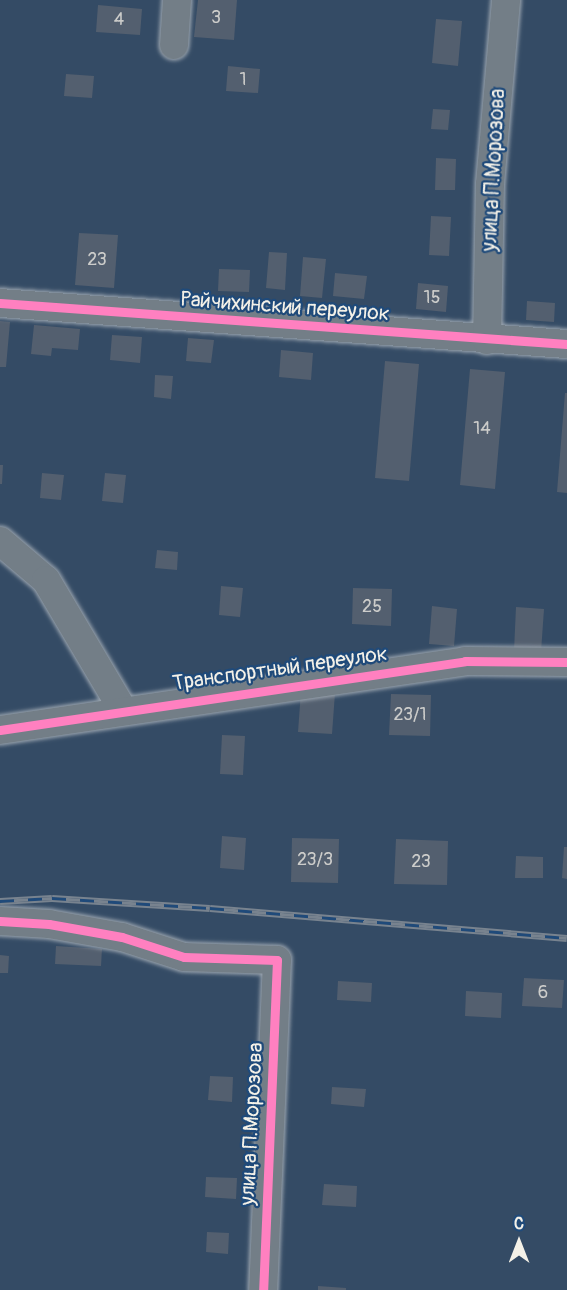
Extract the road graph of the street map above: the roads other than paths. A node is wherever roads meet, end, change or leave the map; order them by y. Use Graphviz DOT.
graph roads {
  1 [pos="177,0"];
  2 [pos="506,0"];
  3 [pos="174,45"];
  4 [pos="0,303"];
  5 [pos="487,340"];
  6 [pos="567,344"];
  7 [pos="0,541"];
  8 [pos="567,662"];
  9 [pos="123,710"];
  10 [pos="0,730"];
  11 [pos="0,921"];
  12 [pos="263,1290"];
  1 -- 3 [label="street"];
  2 -- 5 [label="street, улица П.Морозова"];
  4 -- 5 [label="street, Райчихинский переулок"];
  5 -- 6 [label="street, Райчихинский переулок"];
  7 -- 9 [label="street"];
  8 -- 9 [label="street, Транспортный переулок"];
  9 -- 10 [label="street, Транспортный переулок"];
  11 -- 12 [label="street, улица П.Морозова"];
}
